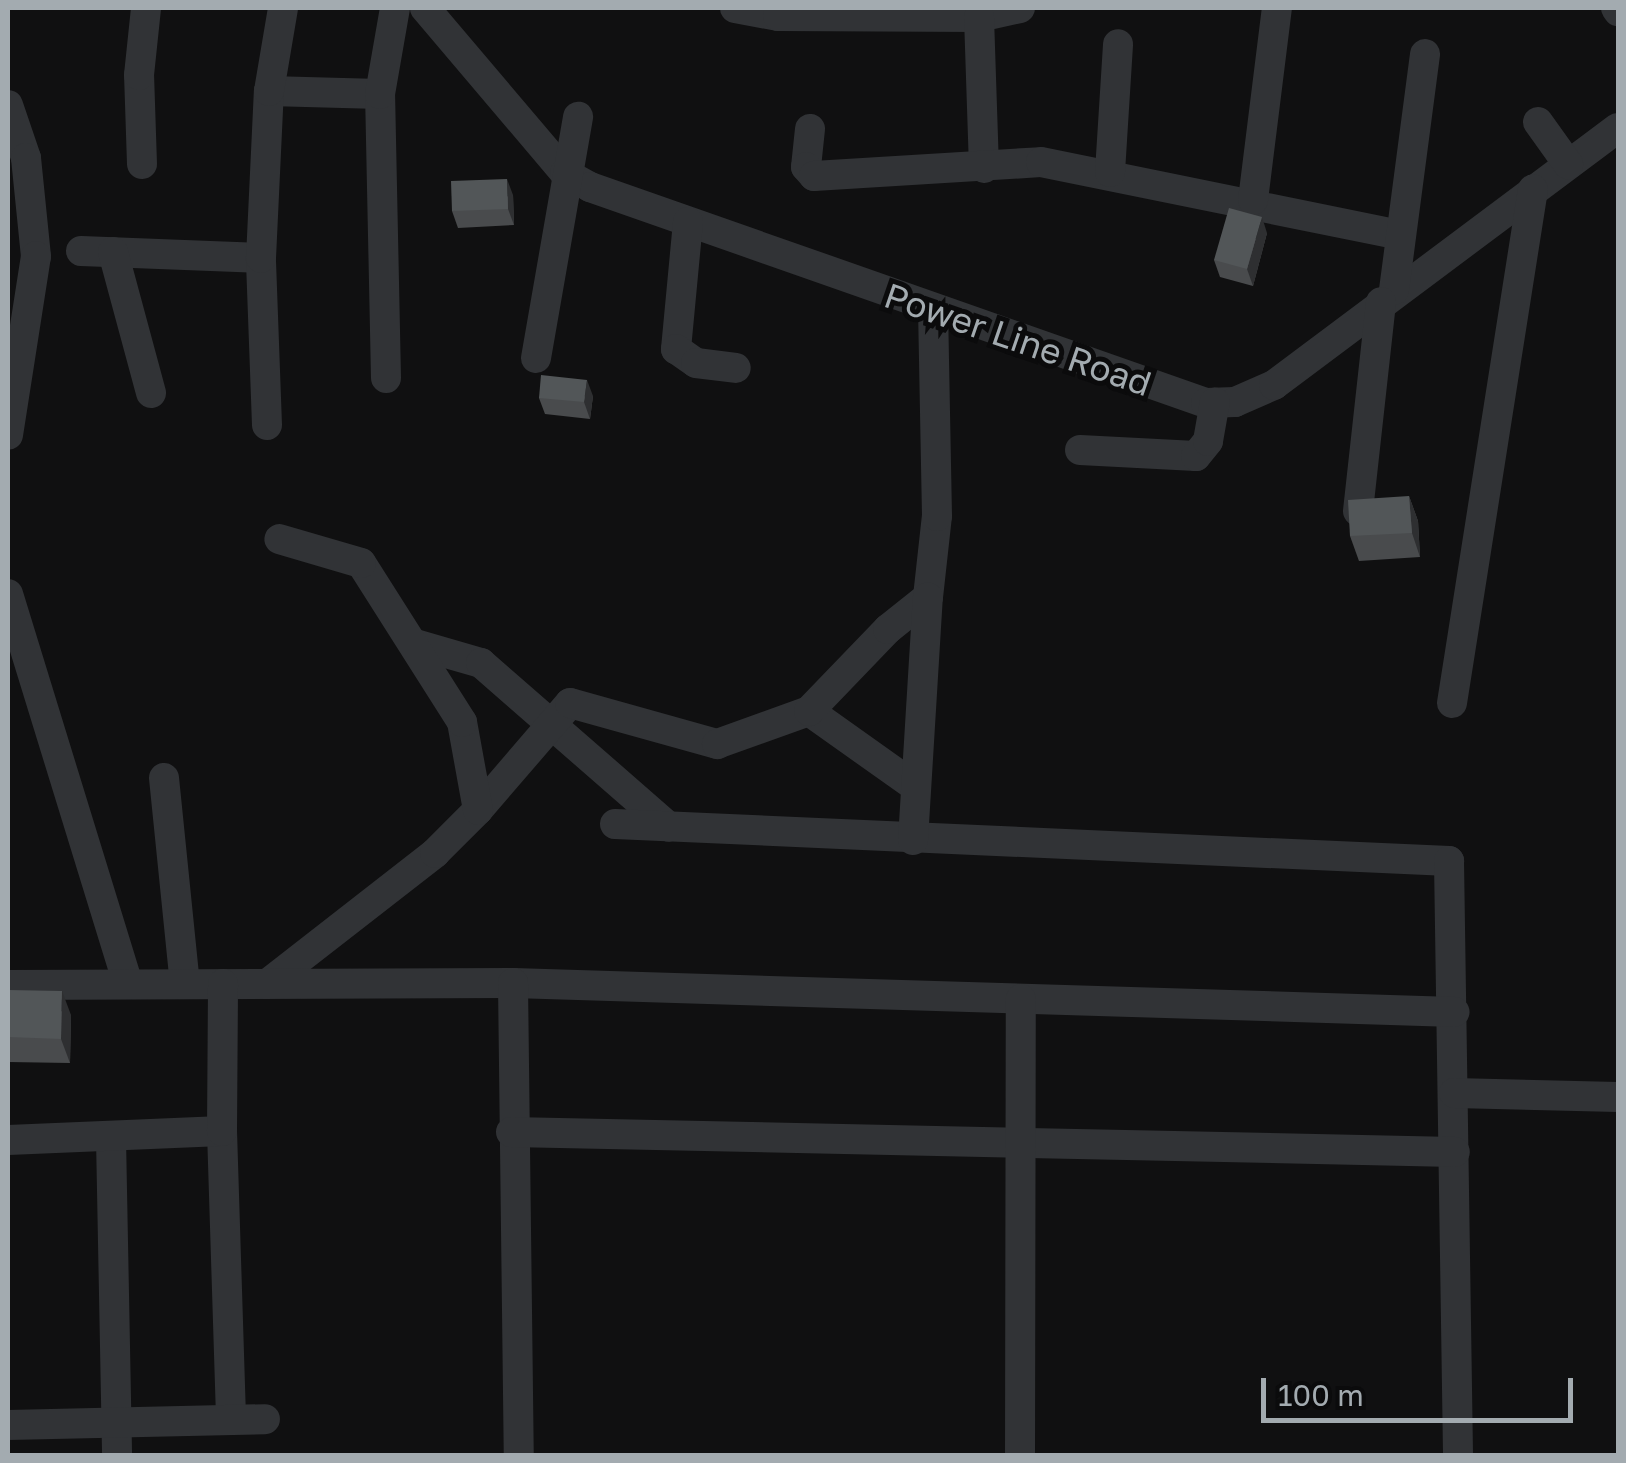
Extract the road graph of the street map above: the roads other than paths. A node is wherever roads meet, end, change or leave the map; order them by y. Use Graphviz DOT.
graph roads {
  1 [pos="146,8"];
  2 [pos="283,8"];
  3 [pos="395,8"];
  4 [pos="424,8"];
  5 [pos="734,8"];
  6 [pos="1020,8"];
  7 [pos="1277,8"];
  8 [pos="980,16"];
  9 [pos="1118,44"];
  10 [pos="1425,54"];
  11 [pos="269,91"];
  12 [pos="380,94"];
  13 [pos="8,105"];
  14 [pos="578,117"];
  15 [pos="1538,122"];
  16 [pos="810,128"];
  17 [pos="1618,128"];
  18 [pos="142,164"];
  19 [pos="1568,164"];
  20 [pos="984,168"];
  21 [pos="1110,172"];
  22 [pos="565,173"];
  23 [pos="1533,190"];
  24 [pos="1253,200"];
  25 [pos="688,222"];
  26 [pos="1401,236"];
  27 [pos="81,251"];
  28 [pos="113,252"];
  29 [pos="261,258"];
  30 [pos="1387,296"];
  31 [pos="933,310"];
  32 [pos="536,358"];
  33 [pos="736,368"];
  34 [pos="386,378"];
  35 [pos="151,393"];
  36 [pos="1215,403"];
  37 [pos="267,425"];
  38 [pos="8,435"];
  39 [pos="1080,450"];
  40 [pos="1358,511"];
  41 [pos="280,539"];
  42 [pos="8,594"];
  43 [pos="928,597"];
  44 [pos="415,644"];
  45 [pos="1452,703"];
  46 [pos="808,712"];
  47 [pos="552,722"];
  48 [pos="164,778"];
  49 [pos="916,787"];
  50 [pos="478,810"];
  51 [pos="615,824"];
  52 [pos="669,827"];
  53 [pos="913,840"];
  54 [pos="513,983"];
  55 [pos="128,984"];
  56 [pos="185,984"];
  57 [pos="224,984"];
  58 [pos="267,984"];
  59 [pos="8,985"];
  60 [pos="1021,999"];
  61 [pos="1455,1012"];
  62 [pos="1454,1093"];
  63 [pos="1618,1097"];
  64 [pos="222,1131"];
  65 [pos="511,1132"];
  66 [pos="111,1138"];
  67 [pos="8,1140"];
  68 [pos="1021,1142"];
  69 [pos="1455,1152"];
  70 [pos="232,1419"];
  71 [pos="264,1419"];
  72 [pos="8,1425"];
  73 [pos="117,1425"];
  74 [pos="118,1456"];
  75 [pos="520,1456"];
  76 [pos="1020,1456"];
  77 [pos="1458,1456"];
  1 -- 18 [label="street"];
  2 -- 11 [label="street"];
  3 -- 12 [label="street"];
  4 -- 22 [label="street, Power Line Road"];
  5 -- 8 [label="street"];
  6 -- 8 [label="street"];
  7 -- 24 [label="street"];
  8 -- 20 [label="street"];
  9 -- 21 [label="street"];
  10 -- 26 [label="street"];
  11 -- 12 [label="street"];
  11 -- 29 [label="street"];
  12 -- 34 [label="street"];
  13 -- 38 [label="street"];
  14 -- 22 [label="street"];
  15 -- 19 [label="street"];
  16 -- 20 [label="street"];
  17 -- 19 [label="street"];
  19 -- 23 [label="street"];
  20 -- 21 [label="street"];
  21 -- 24 [label="street"];
  22 -- 25 [label="street, Power Line Road"];
  22 -- 32 [label="street"];
  23 -- 30 [label="street"];
  23 -- 45 [label="street"];
  24 -- 26 [label="street"];
  25 -- 31 [label="street, Power Line Road"];
  25 -- 33 [label="street"];
  26 -- 30 [label="street"];
  27 -- 28 [label="street"];
  28 -- 29 [label="street"];
  28 -- 35 [label="street"];
  29 -- 37 [label="street"];
  30 -- 36 [label="street"];
  30 -- 40 [label="street"];
  31 -- 36 [label="street, Power Line Road"];
  31 -- 43 [label="street"];
  36 -- 39 [label="street"];
  41 -- 44 [label="street"];
  42 -- 55 [label="street"];
  43 -- 46 [label="street"];
  43 -- 49 [label="street"];
  44 -- 47 [label="street"];
  44 -- 50 [label="street"];
  46 -- 47 [label="street"];
  46 -- 49 [label="street"];
  47 -- 50 [label="street"];
  47 -- 52 [label="street"];
  48 -- 56 [label="street"];
  49 -- 53 [label="street"];
  50 -- 58 [label="street"];
  51 -- 52 [label="street"];
  52 -- 53 [label="street"];
  53 -- 61 [label="street"];
  54 -- 58 [label="street"];
  54 -- 60 [label="street"];
  54 -- 65 [label="street"];
  55 -- 56 [label="street"];
  55 -- 59 [label="street"];
  56 -- 57 [label="street"];
  57 -- 58 [label="street"];
  57 -- 64 [label="street"];
  60 -- 61 [label="street"];
  60 -- 68 [label="street"];
  61 -- 62 [label="street"];
  62 -- 63 [label="street"];
  62 -- 69 [label="street"];
  64 -- 66 [label="street"];
  64 -- 70 [label="street"];
  65 -- 68 [label="street"];
  65 -- 75 [label="street"];
  66 -- 67 [label="street"];
  66 -- 73 [label="street"];
  68 -- 69 [label="street"];
  68 -- 76 [label="street"];
  69 -- 77 [label="street"];
  70 -- 71 [label="street"];
  70 -- 73 [label="street"];
  72 -- 73 [label="street"];
  73 -- 74 [label="street"];
}
